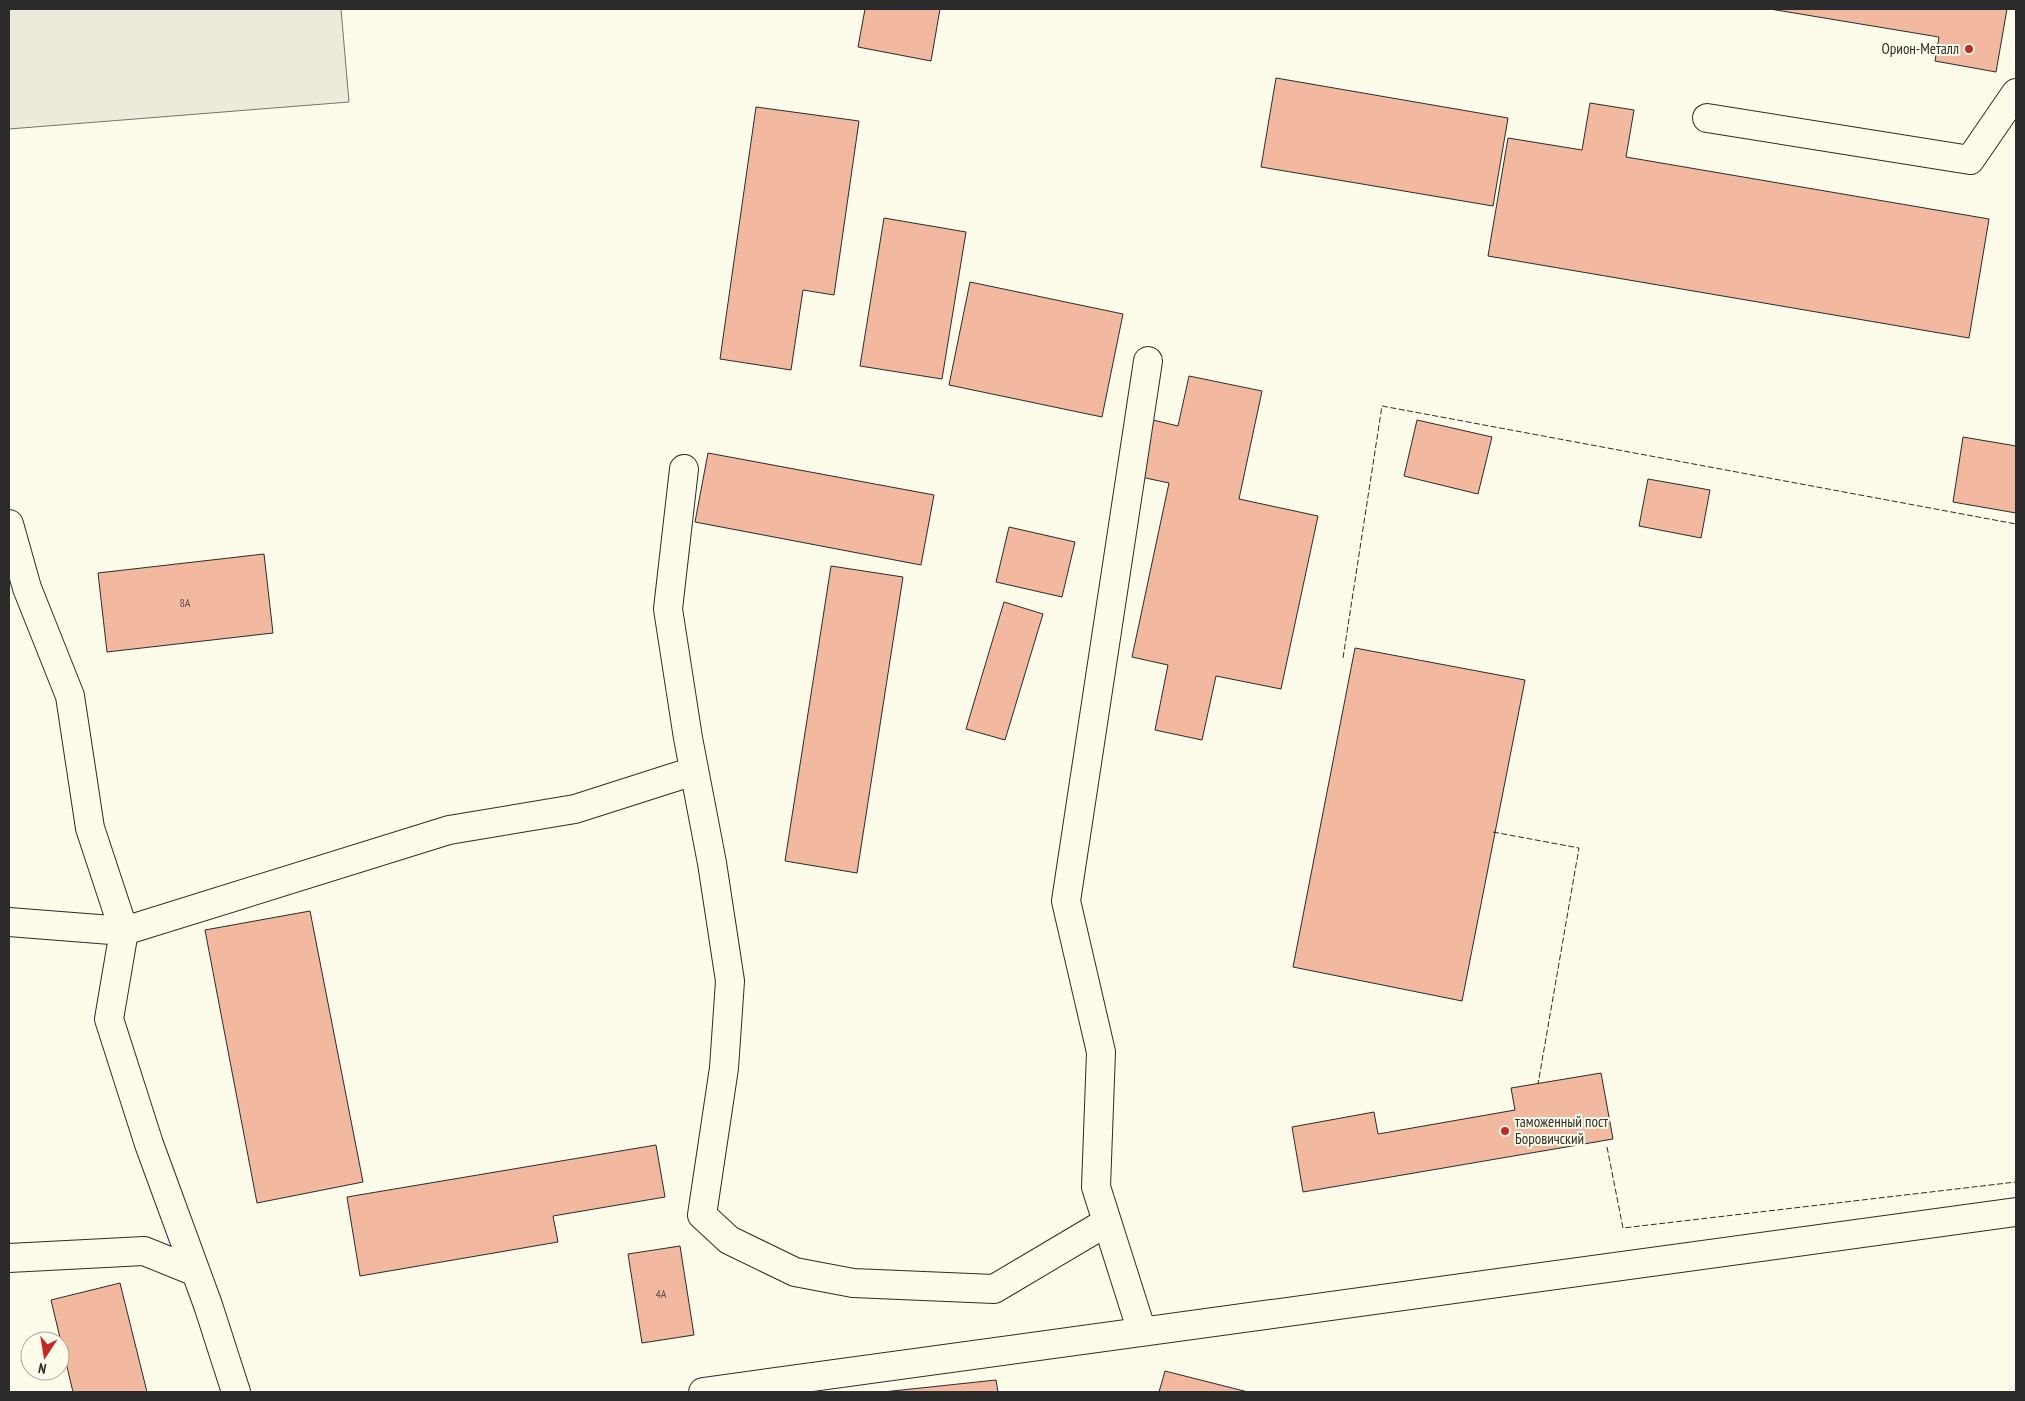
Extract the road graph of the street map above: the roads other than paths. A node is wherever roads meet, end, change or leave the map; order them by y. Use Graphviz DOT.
graph roads {
  1 [pos="2016,93"];
  2 [pos="1707,118"];
  3 [pos="1148,361"];
  4 [pos="684,469"];
  5 [pos="9,524"];
  6 [pos="694,772"];
  7 [pos="9,922"];
  8 [pos="124,930"];
  9 [pos="2016,1212"];
  10 [pos="1107,1222"];
  11 [pos="9,1258"];
  12 [pos="196,1272"];
  13 [pos="1142,1332"];
  14 [pos="236,1392"];
  15 [pos="703,1392"];
  1 -- 2 [label="street"];
  3 -- 10 [label="street"];
  4 -- 6 [label="street"];
  5 -- 8 [label="street"];
  6 -- 8 [label="street"];
  6 -- 10 [label="street"];
  7 -- 8 [label="street"];
  8 -- 12 [label="street"];
  9 -- 13 [label="street"];
  10 -- 13 [label="street"];
  11 -- 12 [label="street"];
  12 -- 14 [label="street"];
  13 -- 15 [label="street"];
}
